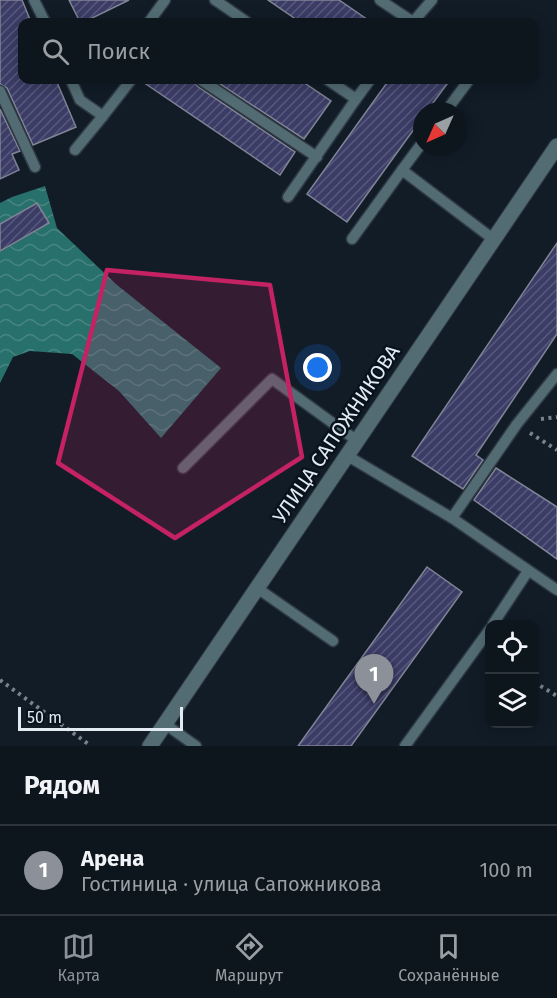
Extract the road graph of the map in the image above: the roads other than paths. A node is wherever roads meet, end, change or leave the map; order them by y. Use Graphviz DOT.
graph roads {
  1 [pos="34,0"];
  2 [pos="165,0"];
  3 [pos="215,0"];
  4 [pos="380,0"];
  5 [pos="432,0"];
  6 [pos="43,18"];
  7 [pos="152,18"];
  8 [pos="241,18"];
  9 [pos="406,18"];
  10 [pos="416,18"];
  11 [pos="73,84"];
  12 [pos="128,84"];
  13 [pos="207,84"];
  14 [pos="334,84"];
  15 [pos="367,84"];
  16 [pos="466,84"];
  17 [pos="0,91"];
  18 [pos="356,99"];
  19 [pos="453,102"];
  20 [pos="103,116"];
  21 [pos="557,146"];
  22 [pos="75,150"];
  23 [pos="413,155"];
  24 [pos="316,157"];
  25 [pos="35,167"];
  26 [pos="402,170"];
  27 [pos="288,197"];
  28 [pos="352,239"];
  29 [pos="493,239"];
  30 [pos="557,374"];
  31 [pos="356,440"];
  32 [pos="346,455"];
  33 [pos="183,468"];
  34 [pos="452,518"];
  35 [pos="528,572"];
  36 [pos="256,588"];
  37 [pos="557,590"];
  38 [pos="496,620"];
  39 [pos="485,635"];
  40 [pos="333,641"];
  41 [pos="165,724"];
  42 [pos="150,746"];
  43 [pos="196,746"];
  44 [pos="405,746"];
  1 -- 6 [label="lane"];
  2 -- 7 [label="lane"];
  3 -- 8 [label="lane"];
  4 -- 9 [label="lane"];
  5 -- 10 [label="lane"];
  11 -- 20 [label="lane"];
  12 -- 20 [label="lane"];
  13 -- 24 [label="lane"];
  14 -- 18 [label="lane"];
  15 -- 18 [label="lane"];
  16 -- 19 [label="lane"];
  17 -- 25 [label="lane"];
  18 -- 24 [label="lane"];
  20 -- 22 [label="lane"];
  21 -- 29 [label="street, УЛИЦА САПОЖНИКОВА"];
  23 -- 26 [label="lane"];
  24 -- 27 [label="lane"];
  26 -- 28 [label="lane"];
  26 -- 29 [label="lane"];
  29 -- 31 [label="street, УЛИЦА САПОЖНИКОВА"];
  30 -- 34 [label="lane"];
  31 -- 32 [label="street, УЛИЦА САПОЖНИКОВА"];
  31 -- 33 [label="lane"];
  32 -- 34 [label="lane"];
  32 -- 36 [label="street, УЛИЦА САПОЖНИКОВА"];
  34 -- 35 [label="lane"];
  35 -- 37 [label="lane"];
  35 -- 38 [label="lane"];
  36 -- 40 [label="lane"];
  36 -- 41 [label="street, УЛИЦА САПОЖНИКОВА"];
  39 -- 44 [label="lane"];
  41 -- 42 [label="street, УЛИЦА САПОЖНИКОВА"];
  41 -- 43 [label="lane"];
}
